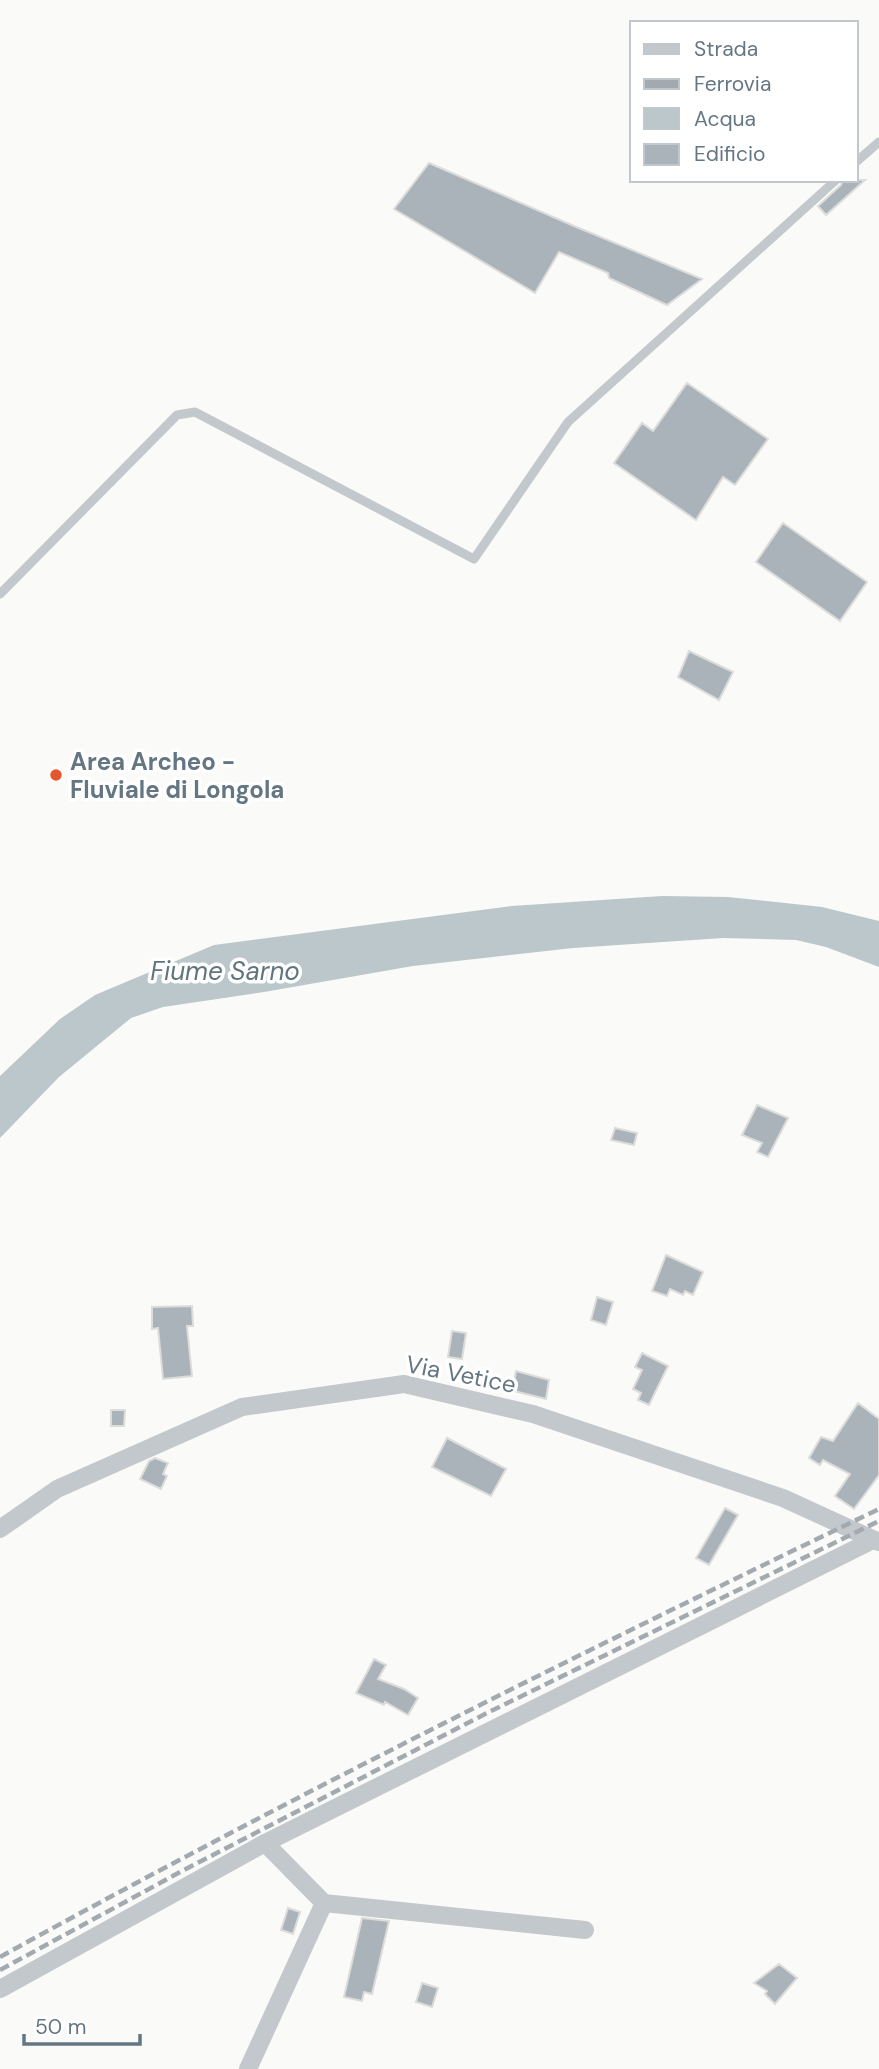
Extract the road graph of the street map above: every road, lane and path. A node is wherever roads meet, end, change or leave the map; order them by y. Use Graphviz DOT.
graph roads {
  1 [pos="879,142"];
  2 [pos="858,160"];
  3 [pos="834,182"];
  4 [pos="0,594"];
  5 [pos="0,1529"];
  6 [pos="876,1541"];
  7 [pos="265,1843"];
  8 [pos="324,1903"];
  9 [pos="585,1930"];
  10 [pos="0,1989"];
  11 [pos="248,2069"];
  1 -- 2 [label="lane"];
  3 -- 4 [label="lane"];
  5 -- 6 [label="street, Via Vetice"];
  6 -- 7 [label="street"];
  7 -- 8 [label="street"];
  7 -- 10 [label="street"];
  8 -- 9 [label="street"];
  8 -- 11 [label="street"];
}
